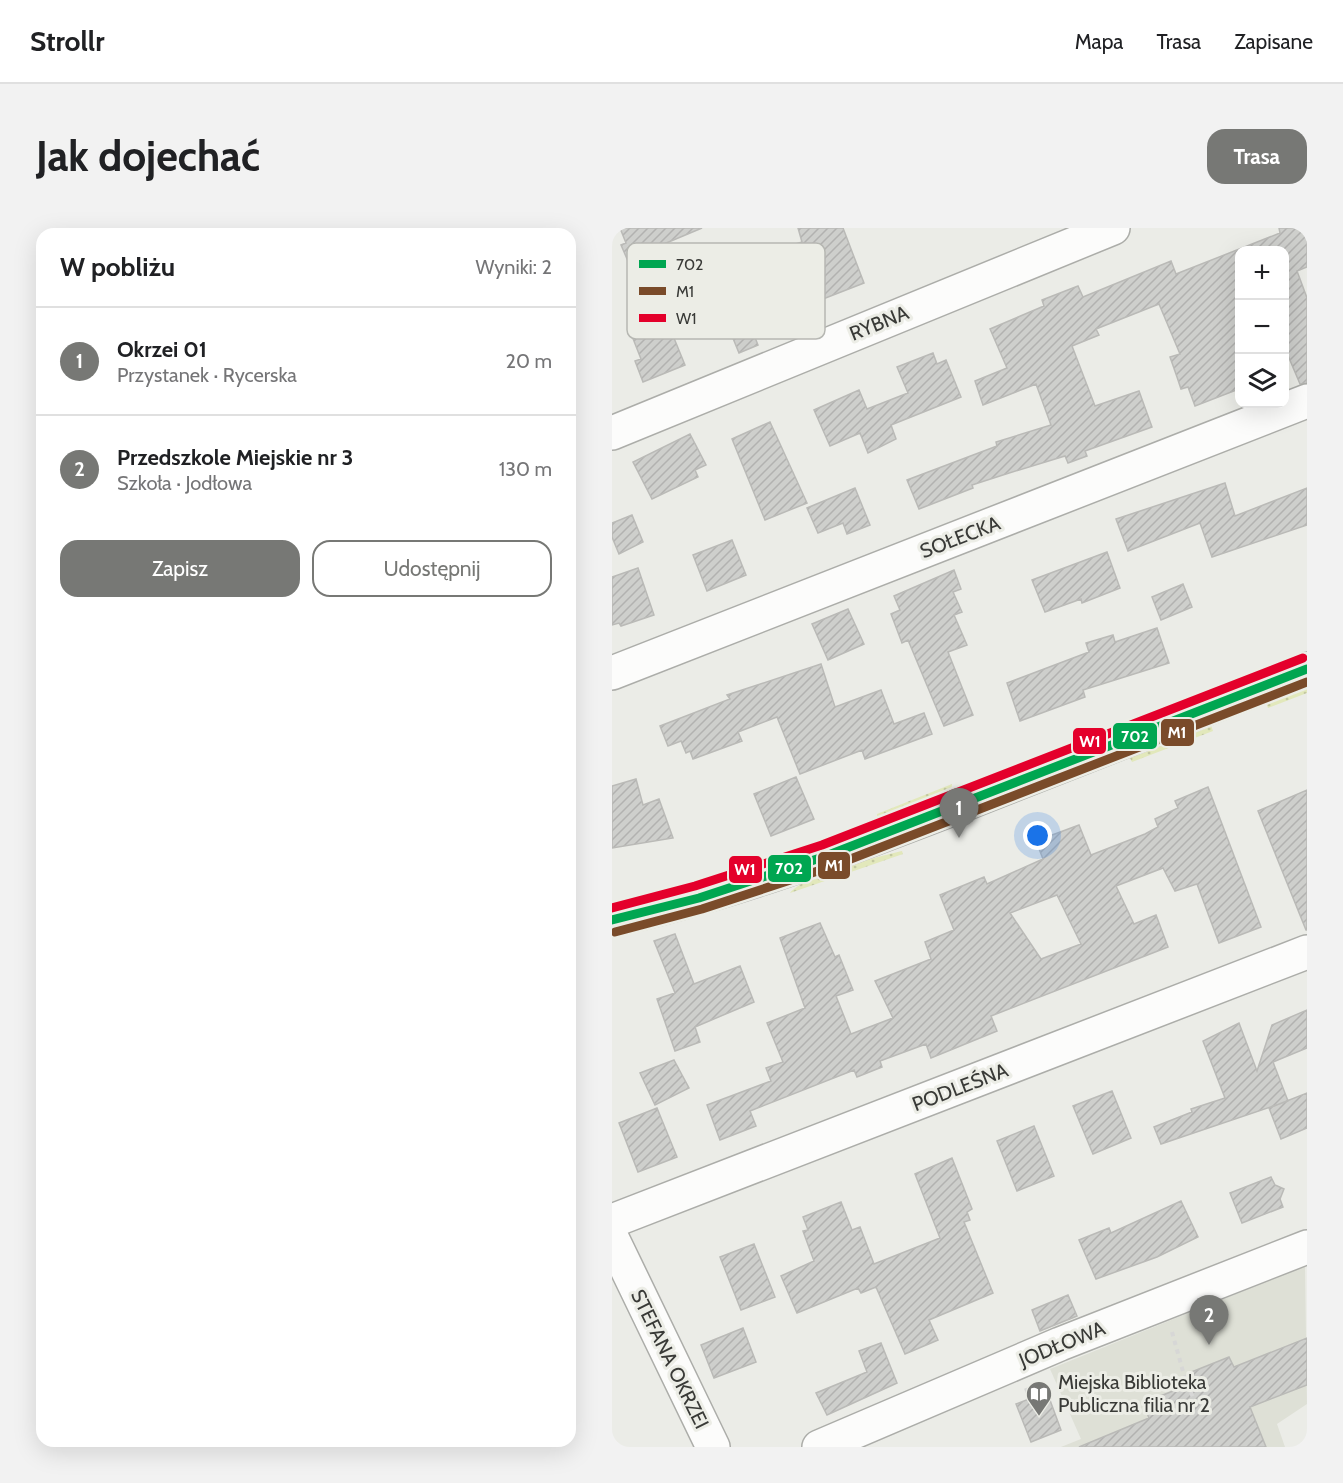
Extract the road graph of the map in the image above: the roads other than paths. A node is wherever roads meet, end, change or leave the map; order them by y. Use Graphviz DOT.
graph roads {
  1 [pos="1113,228"];
  2 [pos="1307,401"];
  3 [pos="612,433"];
  4 [pos="1307,669"];
  5 [pos="612,673"];
  6 [pos="612,920"];
  7 [pos="1307,952"];
  8 [pos="612,1221"];
  9 [pos="612,1238"];
  10 [pos="1307,1247"];
  11 [pos="713,1447"];
  12 [pos="819,1447"];
  1 -- 3 [label="street, RYBNA"];
  2 -- 5 [label="street, SOŁECKA"];
  4 -- 6 [label="street"];
  7 -- 8 [label="street, PODLEŚNA"];
  9 -- 11 [label="street, STEFANA OKRZEI"];
  10 -- 12 [label="street, JODŁOWA"];
}
